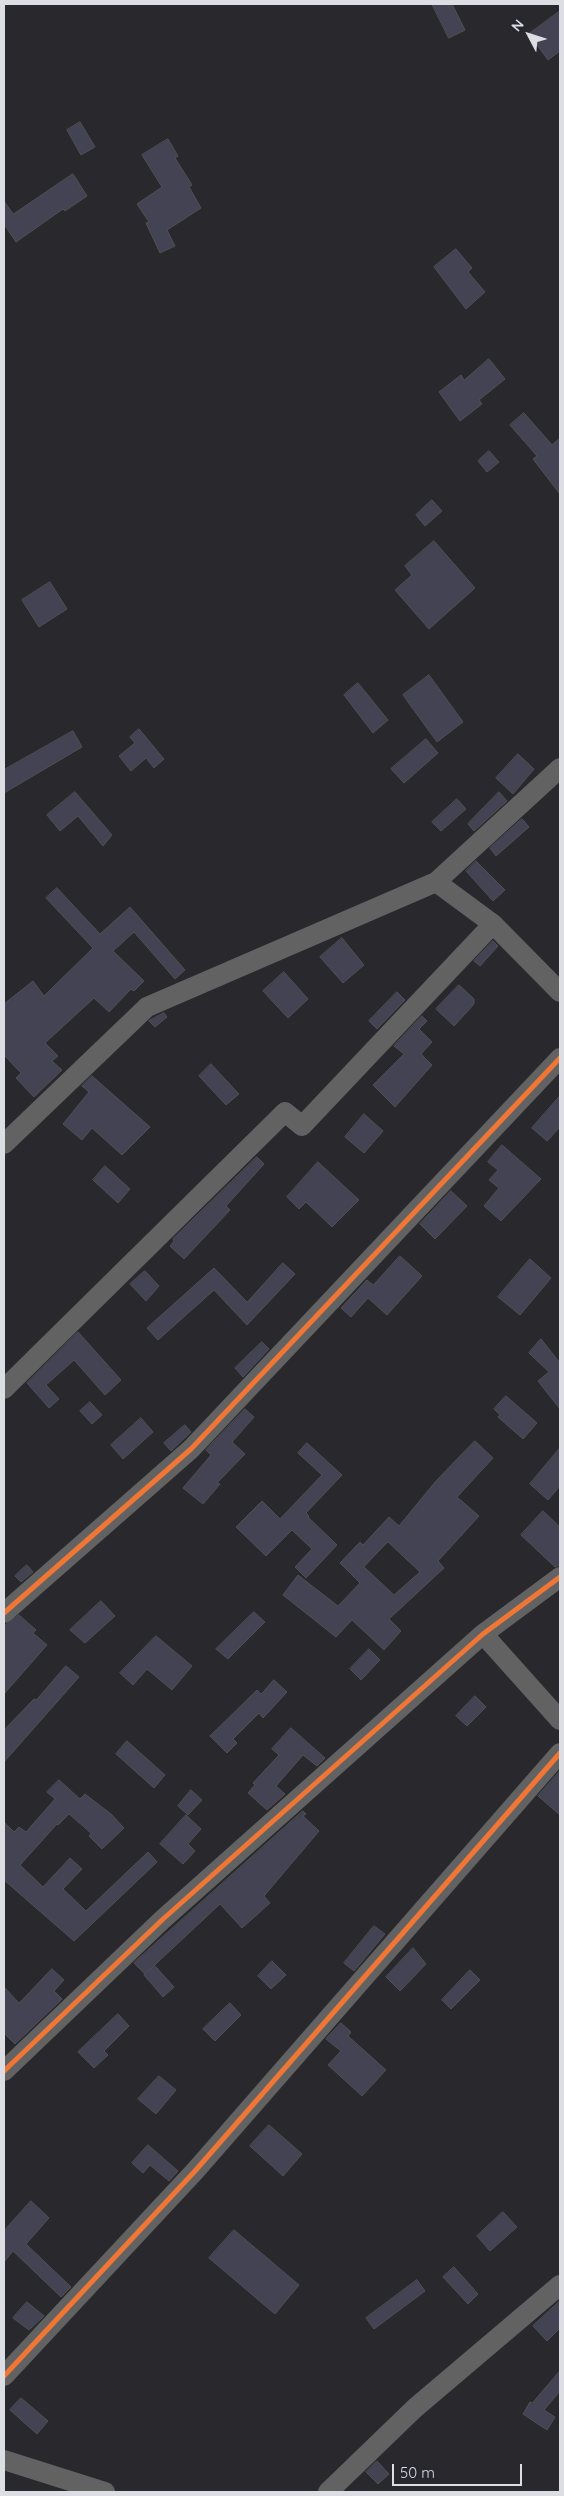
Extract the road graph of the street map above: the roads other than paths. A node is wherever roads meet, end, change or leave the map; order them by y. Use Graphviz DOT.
graph roads {
  1 [pos="560,768"];
  2 [pos="436,882"];
  3 [pos="493,924"];
  4 [pos="560,992"];
  5 [pos="560,1058"];
  6 [pos="4,1144"];
  7 [pos="4,1389"];
  8 [pos="560,1577"];
  9 [pos="4,1612"];
  10 [pos="483,1634"];
  11 [pos="560,1720"];
  12 [pos="560,1753"];
  13 [pos="4,2071"];
  14 [pos="560,2285"];
  15 [pos="4,2376"];
  16 [pos="4,2460"];
  17 [pos="105,2492"];
  18 [pos="328,2492"];
  1 -- 2 [label="street"];
  2 -- 3 [label="street"];
  2 -- 6 [label="street"];
  3 -- 4 [label="street"];
  3 -- 7 [label="street"];
  5 -- 9 [label="street"];
  8 -- 10 [label="street"];
  10 -- 11 [label="street"];
  10 -- 13 [label="street"];
  12 -- 15 [label="street"];
  14 -- 18 [label="street"];
  16 -- 17 [label="street"];
}
